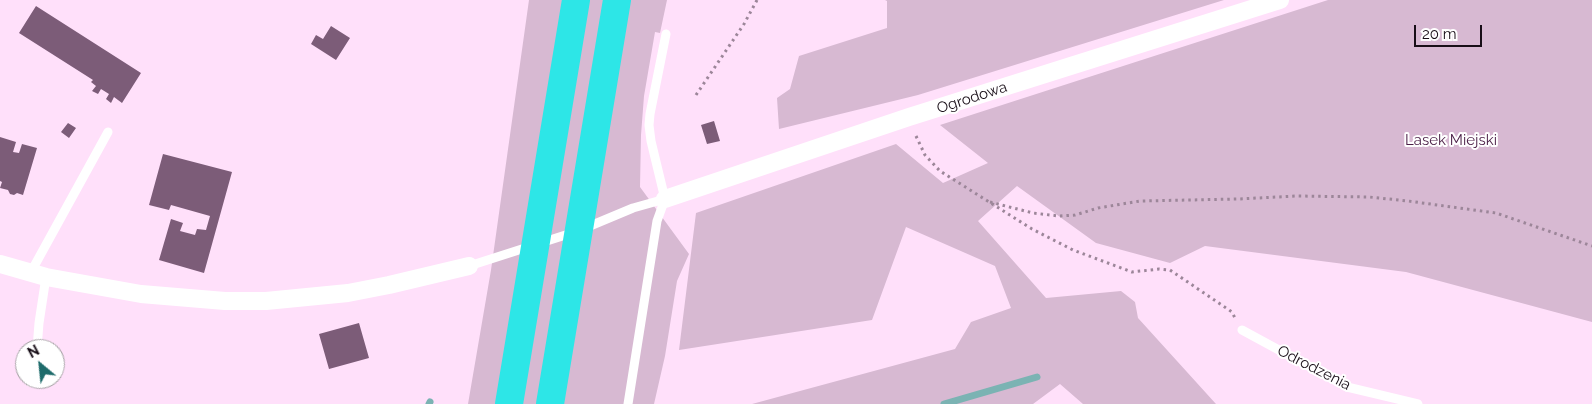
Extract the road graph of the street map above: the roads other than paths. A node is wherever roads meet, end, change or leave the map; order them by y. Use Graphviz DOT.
graph roads {
  1 [pos="576,0"];
  2 [pos="617,0"];
  3 [pos="1280,0"];
  4 [pos="666,34"];
  5 [pos="108,132"];
  6 [pos="664,198"];
  7 [pos="578,231"];
  8 [pos="535,245"];
  9 [pos="0,264"];
  10 [pos="469,266"];
  11 [pos="39,274"];
  12 [pos="1242,330"];
  13 [pos="38,339"];
  14 [pos="508,404"];
  15 [pos="550,404"];
  16 [pos="628,404"];
  17 [pos="1418,404"];
  1 -- 8 [label="highway"];
  2 -- 7 [label="highway"];
  3 -- 6 [label="street, Ogrodowa"];
  4 -- 6 [label="lane"];
  5 -- 11 [label="lane"];
  6 -- 7 [label="lane"];
  6 -- 16 [label="lane"];
  7 -- 8 [label="lane"];
  7 -- 15 [label="highway"];
  8 -- 10 [label="lane"];
  8 -- 14 [label="highway"];
  9 -- 11 [label="street"];
  10 -- 11 [label="street"];
  11 -- 13 [label="lane"];
  12 -- 17 [label="lane, Odrodzenia"];
}
